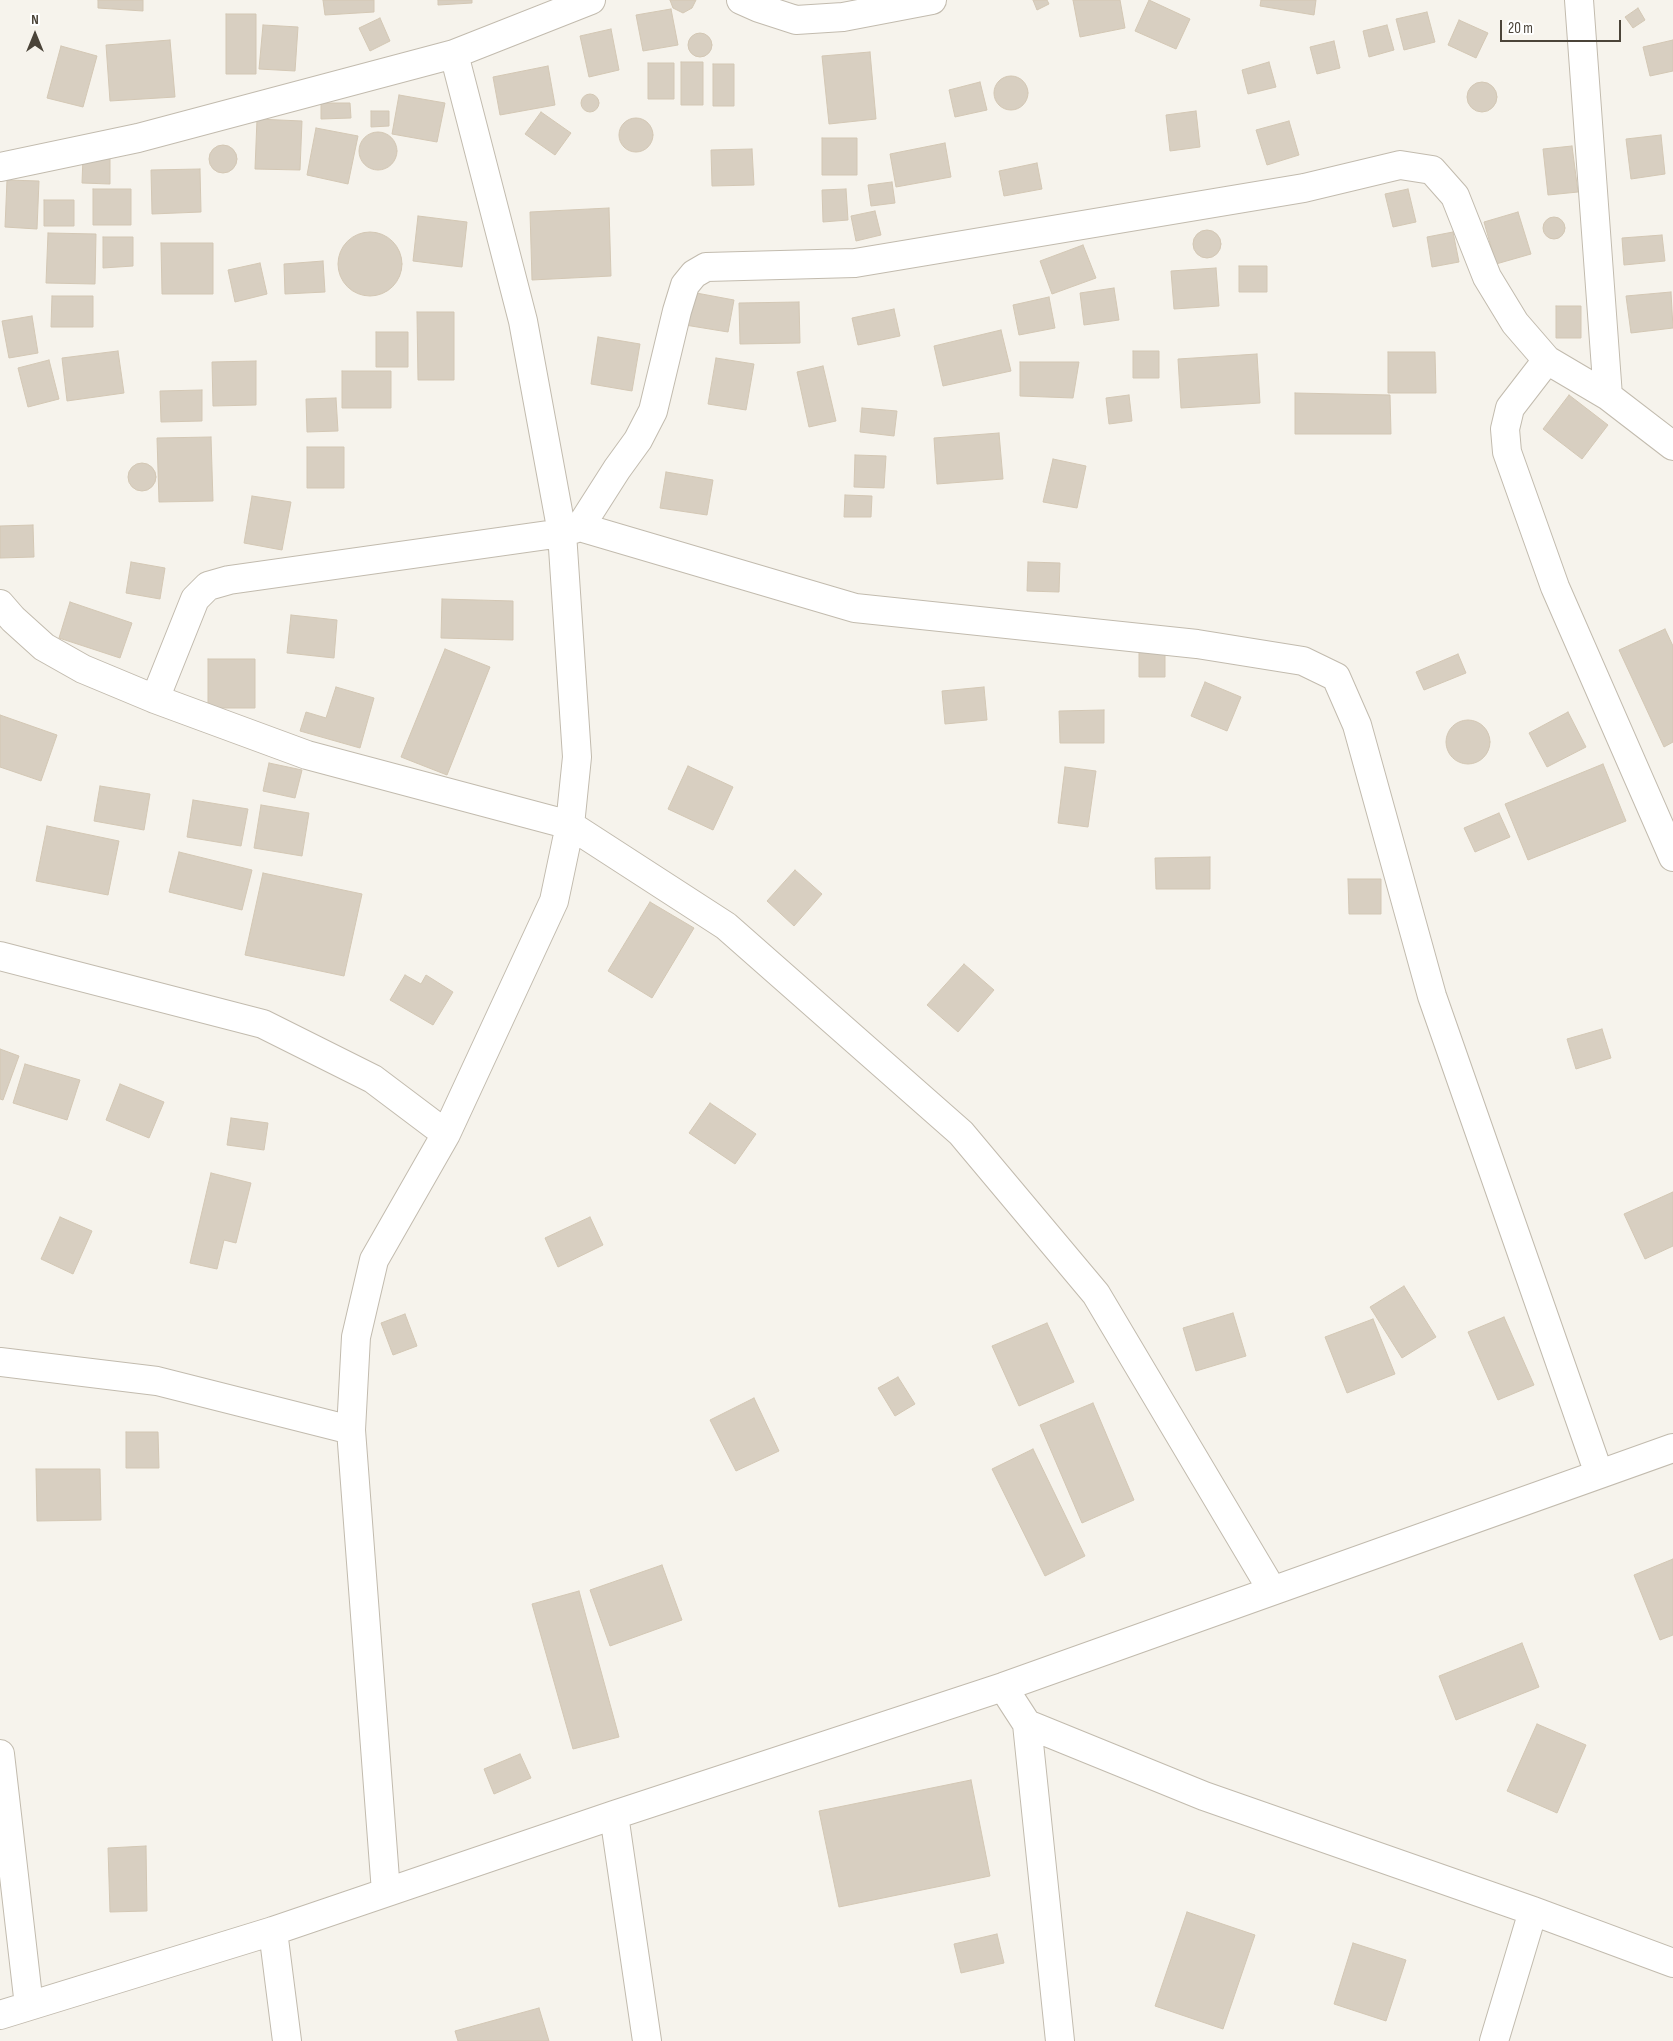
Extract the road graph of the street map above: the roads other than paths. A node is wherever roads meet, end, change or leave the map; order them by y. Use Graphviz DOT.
graph roads {
  1 [pos="591,0"];
  2 [pos="741,0"];
  3 [pos="932,0"];
  4 [pos="1579,0"];
  5 [pos="454,54"];
  6 [pos="0,166"];
  7 [pos="1548,360"];
  8 [pos="1608,396"];
  9 [pos="1673,446"];
  10 [pos="571,530"];
  11 [pos="0,604"];
  12 [pos="155,699"];
  13 [pos="570,825"];
  14 [pos="1673,858"];
  15 [pos="0,956"];
  16 [pos="446,1134"];
  17 [pos="0,1362"];
  18 [pos="352,1430"];
  19 [pos="1673,1448"];
  20 [pos="1599,1474"];
  21 [pos="1272,1590"];
  22 [pos="1002,1687"];
  23 [pos="1028,1724"];
  24 [pos="0,1754"];
  25 [pos="614,1815"];
  26 [pos="386,1892"];
  27 [pos="1533,1912"];
  28 [pos="273,1931"];
  29 [pos="1673,1963"];
  30 [pos="29,2006"];
  31 [pos="0,2015"];
  32 [pos="287,2041"];
  33 [pos="647,2041"];
  34 [pos="1060,2041"];
  35 [pos="1494,2041"];
  1 -- 5 [label="street"];
  2 -- 3 [label="street"];
  4 -- 8 [label="street"];
  5 -- 6 [label="street"];
  5 -- 10 [label="street"];
  7 -- 8 [label="street"];
  7 -- 10 [label="street"];
  7 -- 14 [label="street"];
  8 -- 9 [label="street"];
  10 -- 12 [label="street"];
  10 -- 13 [label="street"];
  10 -- 20 [label="street"];
  11 -- 12 [label="street"];
  12 -- 13 [label="street"];
  13 -- 16 [label="street"];
  13 -- 21 [label="street"];
  15 -- 16 [label="street"];
  16 -- 18 [label="street"];
  17 -- 18 [label="street"];
  18 -- 26 [label="street"];
  19 -- 20 [label="street"];
  20 -- 21 [label="street"];
  21 -- 22 [label="street"];
  22 -- 23 [label="street"];
  22 -- 25 [label="street"];
  23 -- 27 [label="street"];
  23 -- 34 [label="street"];
  24 -- 30 [label="street"];
  25 -- 26 [label="street"];
  25 -- 33 [label="street"];
  26 -- 28 [label="street"];
  27 -- 29 [label="street"];
  27 -- 35 [label="street"];
  28 -- 30 [label="street"];
  28 -- 32 [label="street"];
  30 -- 31 [label="street"];
}
